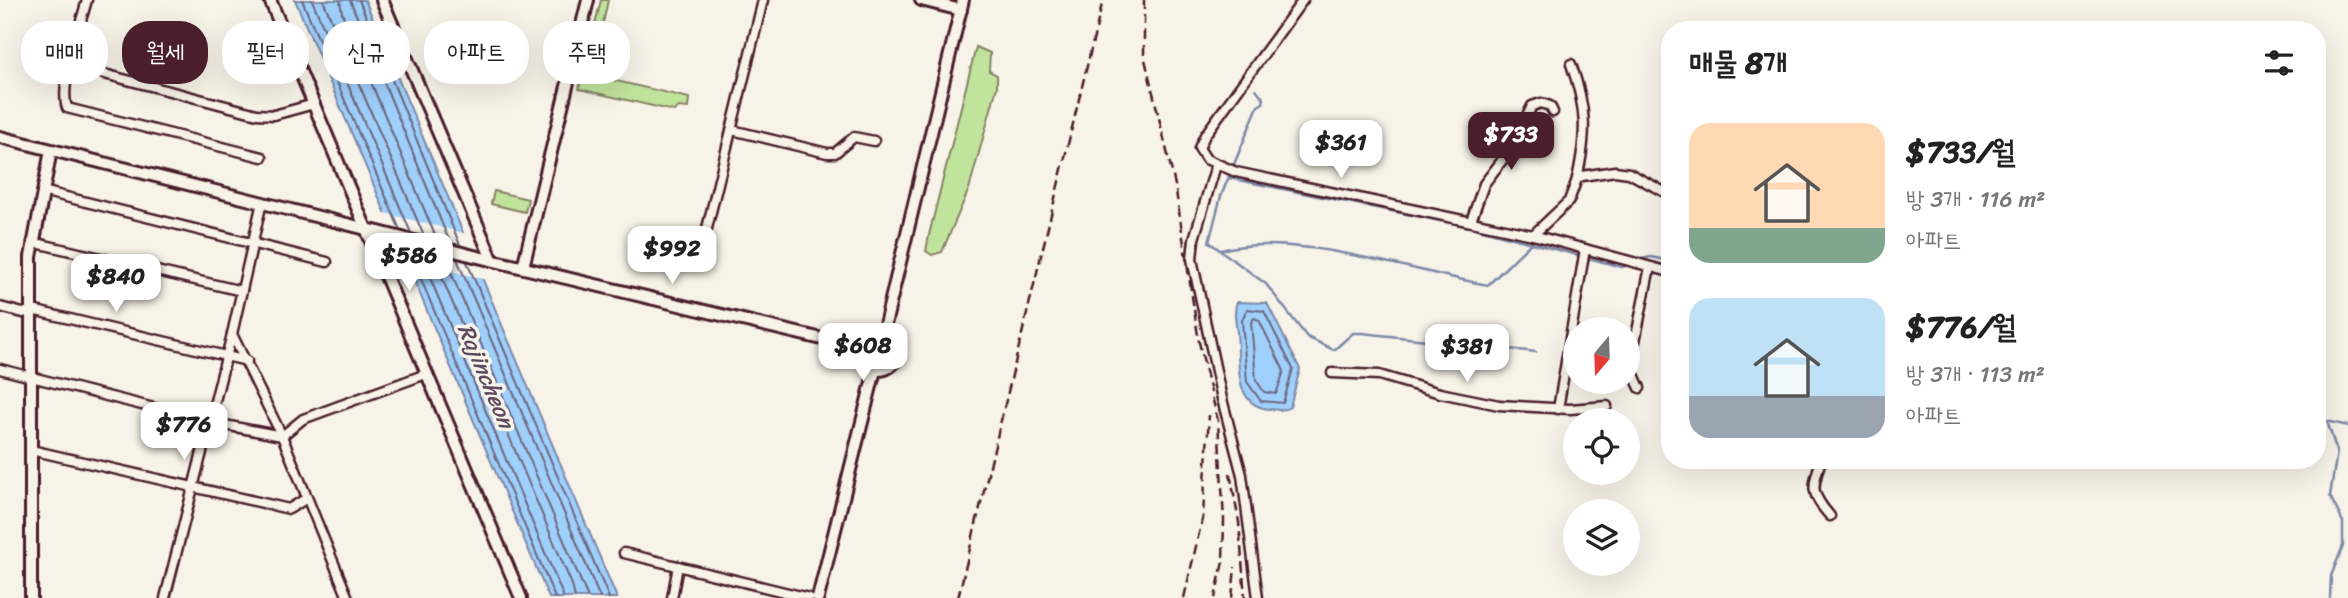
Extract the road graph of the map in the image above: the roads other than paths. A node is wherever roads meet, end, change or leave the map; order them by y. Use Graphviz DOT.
graph roads {
  1 [pos="87,0"];
  2 [pos="270,0"];
  3 [pos="382,0"];
  4 [pos="588,0"];
  5 [pos="764,0"];
  6 [pos="921,0"];
  7 [pos="1303,0"];
  8 [pos="962,5"];
  9 [pos="82,21"];
  10 [pos="1571,64"];
  11 [pos="108,75"];
  12 [pos="67,84"];
  13 [pos="314,104"];
  14 [pos="1553,112"];
  15 [pos="732,130"];
  16 [pos="0,136"];
  17 [pos="874,141"];
  18 [pos="51,149"];
  19 [pos="261,157"];
  20 [pos="1216,164"];
  21 [pos="1577,179"];
  22 [pos="1661,190"];
  23 [pos="42,191"];
  24 [pos="262,202"];
  25 [pos="1471,221"];
  26 [pos="365,229"];
  27 [pos="1533,235"];
  28 [pos="32,242"];
  29 [pos="253,243"];
  30 [pos="1586,249"];
  31 [pos="492,260"];
  32 [pos="699,261"];
  33 [pos="327,262"];
  34 [pos="523,267"];
  35 [pos="1650,267"];
  36 [pos="1661,270"];
  37 [pos="242,291"];
  38 [pos="0,307"];
  39 [pos="32,310"];
  40 [pos="1640,317"];
  41 [pos="883,333"];
  42 [pos="232,334"];
  43 [pos="860,348"];
  44 [pos="226,356"];
  45 [pos="247,362"];
  46 [pos="0,369"];
  47 [pos="875,370"];
  48 [pos="1332,373"];
  49 [pos="426,374"];
  50 [pos="31,377"];
  51 [pos="1607,406"];
  52 [pos="1558,409"];
  53 [pos="209,422"];
  54 [pos="282,436"];
  55 [pos="31,450"];
  56 [pos="1818,469"];
  57 [pos="192,486"];
  58 [pos="307,498"];
  59 [pos="1830,516"];
  60 [pos="624,553"];
  61 [pos="678,566"];
  62 [pos="32,598"];
  63 [pos="165,598"];
  64 [pos="348,598"];
  65 [pos="521,598"];
  66 [pos="672,598"];
  67 [pos="809,598"];
  68 [pos="818,598"];
  69 [pos="1258,598"];
  1 -- 9 [label="street"];
  2 -- 13 [label="street"];
  3 -- 31 [label="street"];
  4 -- 34 [label="street"];
  5 -- 15 [label="street"];
  6 -- 8 [label="street"];
  7 -- 20 [label="street"];
  8 -- 41 [label="street"];
  10 -- 21 [label="street"];
  11 -- 13 [label="street"];
  12 -- 19 [label="street"];
  13 -- 26 [label="street"];
  14 -- 25 [label="street"];
  15 -- 17 [label="street"];
  15 -- 32 [label="street"];
  16 -- 18 [label="street"];
  18 -- 23 [label="street"];
  18 -- 24 [label="street"];
  20 -- 25 [label="street"];
  20 -- 69 [label="street"];
  21 -- 22 [label="street"];
  21 -- 27 [label="street"];
  23 -- 28 [label="street"];
  23 -- 29 [label="street"];
  24 -- 26 [label="street"];
  24 -- 29 [label="street"];
  25 -- 27 [label="street"];
  26 -- 31 [label="street"];
  26 -- 49 [label="street"];
  27 -- 30 [label="street"];
  28 -- 37 [label="street"];
  28 -- 39 [label="street"];
  29 -- 33 [label="street"];
  29 -- 37 [label="street"];
  30 -- 35 [label="street"];
  30 -- 52 [label="street"];
  31 -- 34 [label="street"];
  34 -- 43 [label="street"];
  35 -- 36 [label="street"];
  35 -- 40 [label="street"];
  37 -- 42 [label="street"];
  38 -- 39 [label="street"];
  39 -- 44 [label="street"];
  39 -- 50 [label="street"];
  41 -- 43 [label="street"];
  41 -- 47 [label="street"];
  42 -- 44 [label="street"];
  42 -- 45 [label="street"];
  43 -- 47 [label="street"];
  44 -- 45 [label="street"];
  44 -- 53 [label="street"];
  45 -- 54 [label="street"];
  46 -- 50 [label="street"];
  47 -- 68 [label="street"];
  48 -- 52 [label="street"];
  49 -- 54 [label="street"];
  49 -- 65 [label="street"];
  50 -- 53 [label="street"];
  50 -- 55 [label="street"];
  51 -- 52 [label="street"];
  53 -- 54 [label="street"];
  53 -- 57 [label="street"];
  54 -- 58 [label="street"];
  55 -- 57 [label="street"];
  55 -- 62 [label="street"];
  56 -- 59 [label="street"];
  57 -- 58 [label="street"];
  57 -- 63 [label="street"];
  58 -- 64 [label="street"];
  60 -- 61 [label="street"];
  61 -- 66 [label="street"];
  61 -- 67 [label="street"];
}
